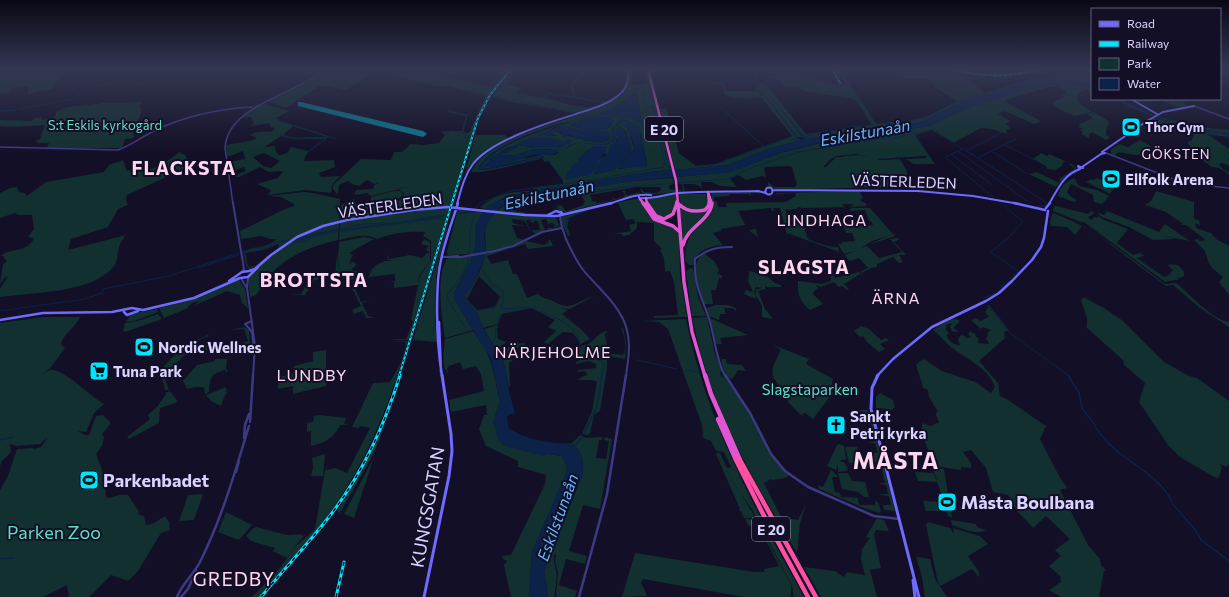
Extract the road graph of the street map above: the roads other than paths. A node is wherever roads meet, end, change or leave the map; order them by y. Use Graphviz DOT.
graph roads {
  1 [pos="273,97"];
  2 [pos="616,97"];
  3 [pos="654,97"];
  4 [pos="1132,100"];
  5 [pos="1194,106"];
  6 [pos="252,108"];
  7 [pos="233,109"];
  8 [pos="247,111"];
  9 [pos="1155,115"];
  10 [pos="1229,118"];
  11 [pos="236,122"];
  12 [pos="0,147"];
  13 [pos="1105,152"];
  14 [pos="1229,188"];
  15 [pos="765,191"];
  16 [pos="772,191"];
  17 [pos="708,192"];
  18 [pos="646,197"];
  19 [pos="640,198"];
  20 [pos="678,198"];
  21 [pos="1046,210"];
  22 [pos="560,214"];
  23 [pos="554,215"];
  24 [pos="560,222"];
  25 [pos="562,228"];
  26 [pos="680,232"];
  27 [pos="732,247"];
  28 [pos="681,249"];
  29 [pos="275,252"];
  30 [pos="442,257"];
  31 [pos="243,264"];
  32 [pos="249,271"];
  33 [pos="241,273"];
  34 [pos="249,276"];
  35 [pos="241,278"];
  36 [pos="247,288"];
  37 [pos="217,289"];
  38 [pos="127,309"];
  39 [pos="134,309"];
  40 [pos="143,310"];
  41 [pos="118,311"];
  42 [pos="124,312"];
  43 [pos="250,312"];
  44 [pos="132,313"];
  45 [pos="688,317"];
  46 [pos="0,320"];
  47 [pos="248,321"];
  48 [pos="252,323"];
  49 [pos="247,326"];
  50 [pos="255,356"];
  51 [pos="251,409"];
  52 [pos="250,422"];
  53 [pos="246,425"];
  54 [pos="250,426"];
  55 [pos="242,446"];
  56 [pos="738,460"];
  57 [pos="899,519"];
  58 [pos="196,569"];
  59 [pos="913,575"];
  60 [pos="185,584"];
  61 [pos="189,585"];
  62 [pos="180,590"];
  63 [pos="186,591"];
  64 [pos="177,597"];
  65 [pos="181,597"];
  66 [pos="424,597"];
  67 [pos="579,597"];
  68 [pos="808,597"];
  69 [pos="816,597"];
  70 [pos="915,597"];
  71 [pos="919,597"];
  1 -- 6 [label="street"];
  2 -- 30 [label="main road, KUNGSGATAN"];
  3 -- 20 [label="highway, E 20"];
  4 -- 9 [label="main road"];
  5 -- 9 [label="main road"];
  5 -- 10 [label="street"];
  6 -- 7 [label="street"];
  6 -- 8 [label="street"];
  6 -- 11 [label="street"];
  7 -- 8 [label="street"];
  7 -- 12 [label="street"];
  8 -- 11 [label="street"];
  9 -- 13 [label="main road"];
  11 -- 31 [label="street"];
  13 -- 14 [label="street"];
  13 -- 21 [label="main road"];
  15 -- 16 [label="main road"];
  15 -- 16 [label="main road"];
  15 -- 17 [label="main road"];
  16 -- 21 [label="main road, VÄSTERLEDEN"];
  17 -- 20 [label="main road"];
  17 -- 20 [label="highway"];
  17 -- 28 [label="highway"];
  18 -- 19 [label="main road"];
  18 -- 19 [label="main road"];
  18 -- 20 [label="main road"];
  18 -- 20 [label="highway"];
  19 -- 22 [label="main road"];
  19 -- 26 [label="highway"];
  20 -- 26 [label="highway, E 20"];
  20 -- 28 [label="highway, E 20"];
  21 -- 57 [label="main road"];
  22 -- 23 [label="main road"];
  22 -- 23 [label="main road"];
  22 -- 24 [label="street"];
  23 -- 24 [label="street"];
  23 -- 29 [label="main road, VÄSTERLEDEN"];
  24 -- 25 [label="street"];
  25 -- 30 [label="street"];
  25 -- 67 [label="street"];
  26 -- 45 [label="highway, E 20"];
  27 -- 57 [label="street"];
  28 -- 45 [label="highway, E 20"];
  29 -- 32 [label="main road, VÄSTERLEDEN"];
  29 -- 34 [label="main road, VÄSTERLEDEN"];
  30 -- 66 [label="main road, KUNGSGATAN"];
  31 -- 32 [label="street"];
  31 -- 33 [label="street"];
  32 -- 33 [label="main road, VÄSTERLEDEN"];
  32 -- 34 [label="main road"];
  33 -- 35 [label="main road"];
  33 -- 37 [label="main road"];
  34 -- 35 [label="main road"];
  34 -- 36 [label="street"];
  35 -- 36 [label="street"];
  35 -- 37 [label="main road"];
  36 -- 43 [label="street"];
  37 -- 40 [label="main road"];
  38 -- 39 [label="main road"];
  38 -- 41 [label="main road"];
  38 -- 42 [label="main road"];
  39 -- 40 [label="main road"];
  39 -- 44 [label="main road"];
  40 -- 44 [label="main road"];
  41 -- 42 [label="main road"];
  41 -- 46 [label="main road"];
  42 -- 44 [label="main road"];
  43 -- 47 [label="street"];
  43 -- 48 [label="street"];
  45 -- 56 [label="highway, E 20"];
  47 -- 48 [label="street"];
  47 -- 49 [label="street"];
  48 -- 49 [label="street"];
  48 -- 50 [label="street"];
  49 -- 50 [label="street"];
  50 -- 51 [label="street"];
  51 -- 52 [label="street"];
  51 -- 53 [label="street"];
  52 -- 53 [label="street"];
  52 -- 54 [label="street"];
  53 -- 54 [label="street"];
  53 -- 55 [label="street"];
  54 -- 55 [label="street"];
  55 -- 58 [label="street"];
  56 -- 68 [label="highway, E 20"];
  56 -- 69 [label="highway, E 20"];
  57 -- 59 [label="main road"];
  58 -- 60 [label="street"];
  58 -- 61 [label="street"];
  59 -- 70 [label="main road"];
  59 -- 71 [label="main road"];
  60 -- 61 [label="street"];
  60 -- 62 [label="street"];
  61 -- 63 [label="street"];
  62 -- 63 [label="street"];
  62 -- 64 [label="street"];
  63 -- 65 [label="street"];
}
